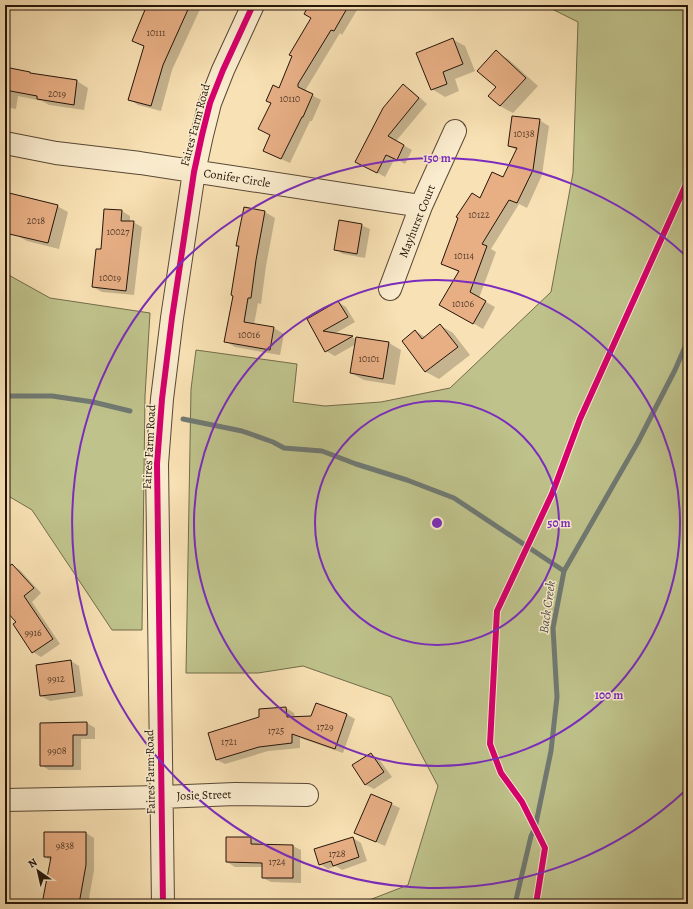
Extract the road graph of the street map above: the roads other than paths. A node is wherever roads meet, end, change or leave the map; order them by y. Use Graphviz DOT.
graph roads {
  1 [pos="253,5"];
  2 [pos="456,132"];
  3 [pos="5,143"];
  4 [pos="194,172"];
  5 [pos="421,206"];
  6 [pos="390,289"];
  7 [pos="307,796"];
  8 [pos="162,797"];
  9 [pos="5,800"];
  10 [pos="163,904"];
  1 -- 4 [label="street, Faires Farm Road"];
  2 -- 5 [label="street, Mayhurst Court"];
  3 -- 4 [label="street, Conifer Circle"];
  4 -- 5 [label="street, Conifer Circle"];
  4 -- 8 [label="street, Faires Farm Road"];
  5 -- 6 [label="street, Mayhurst Court"];
  7 -- 8 [label="street, Josie Street"];
  8 -- 9 [label="street, Josie Street"];
  8 -- 10 [label="street, Faires Farm Road"];
}
